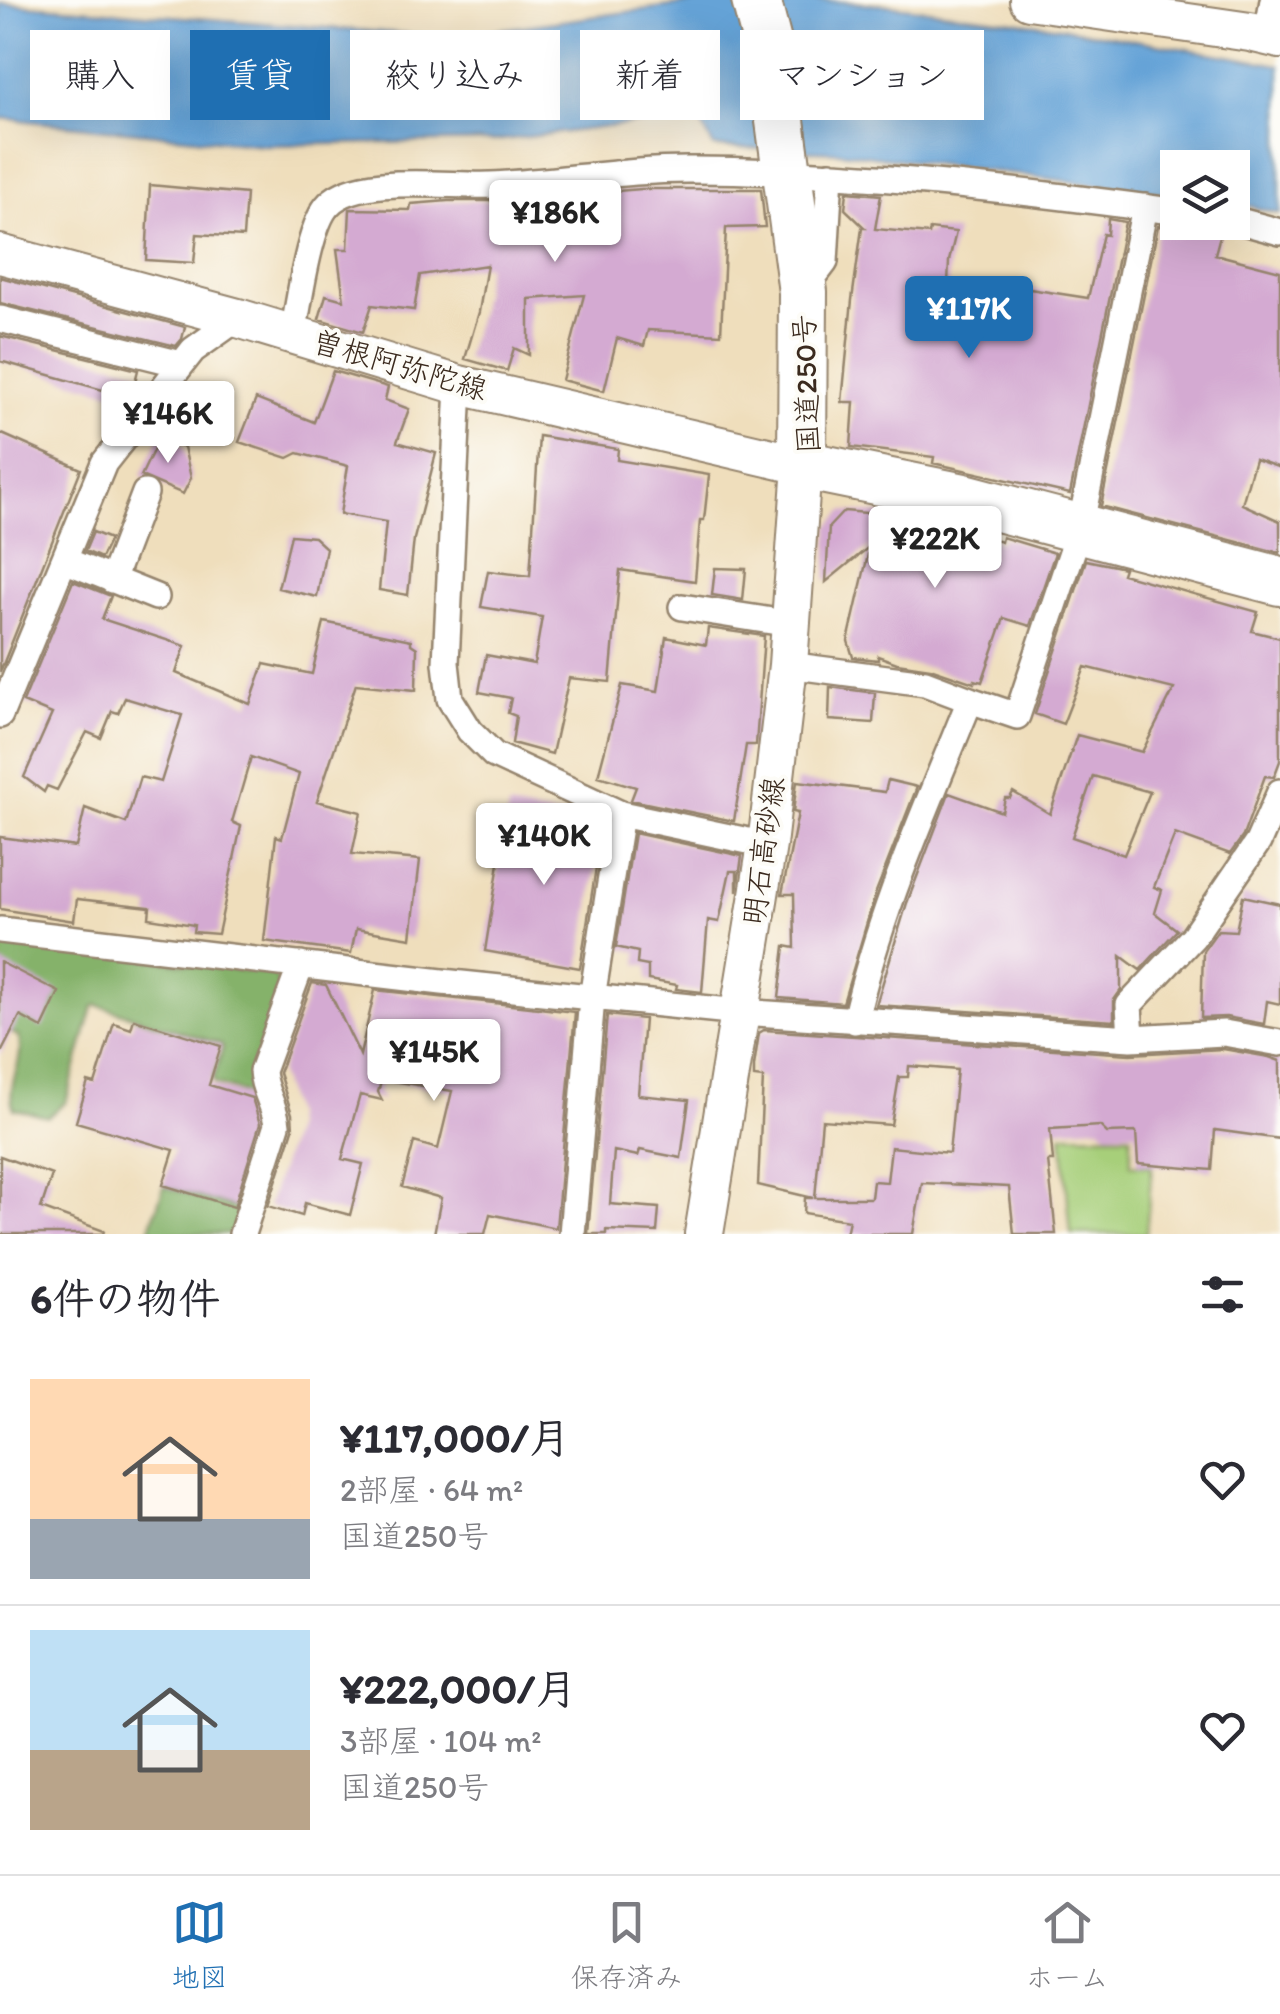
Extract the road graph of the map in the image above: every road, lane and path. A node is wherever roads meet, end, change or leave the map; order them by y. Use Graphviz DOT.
graph roads {
  1 [pos="756,0"];
  2 [pos="1029,0"];
  3 [pos="1273,25"];
  4 [pos="802,170"];
  5 [pos="1145,207"];
  6 [pos="1160,209"];
  7 [pos="1250,224"];
  8 [pos="1280,232"];
  9 [pos="0,254"];
  10 [pos="0,318"];
  11 [pos="238,318"];
  12 [pos="293,334"];
  13 [pos="181,364"];
  14 [pos="459,384"];
  15 [pos="802,465"];
  16 [pos="146,493"];
  17 [pos="1080,528"];
  18 [pos="64,560"];
  19 [pos="112,580"];
  20 [pos="1280,581"];
  21 [pos="156,598"];
  22 [pos="682,608"];
  23 [pos="790,624"];
  24 [pos="788,665"];
  25 [pos="970,700"];
  26 [pos="0,715"];
  27 [pos="1280,792"];
  28 [pos="621,814"];
  29 [pos="767,845"];
  30 [pos="0,930"];
  31 [pos="301,965"];
  32 [pos="592,998"];
  33 [pos="740,1012"];
  34 [pos="855,1020"];
  35 [pos="1130,1038"];
  36 [pos="1280,1043"];
  37 [pos="242,1234"];
  38 [pos="572,1234"];
  39 [pos="704,1234"];
  1 -- 4 [label="highway, 国道250号"];
  2 -- 3 [label="main road"];
  4 -- 5 [label="street"];
  4 -- 12 [label="street"];
  4 -- 15 [label="highway, 国道250号"];
  5 -- 6 [label="street"];
  5 -- 17 [label="street"];
  7 -- 8 [label="street"];
  9 -- 11 [label="main road, 曽根阿弥陀線"];
  10 -- 13 [label="street"];
  11 -- 12 [label="main road, 曽根阿弥陀線"];
  11 -- 13 [label="street"];
  12 -- 14 [label="main road, 曽根阿弥陀線"];
  13 -- 18 [label="street"];
  14 -- 15 [label="main road, 曽根阿弥陀線"];
  14 -- 28 [label="street"];
  15 -- 17 [label="highway, 国道250号"];
  15 -- 23 [label="main road, 明石高砂線"];
  16 -- 19 [label="street"];
  17 -- 20 [label="highway, 国道250号"];
  17 -- 25 [label="street"];
  18 -- 19 [label="street"];
  18 -- 26 [label="street"];
  19 -- 21 [label="street"];
  22 -- 23 [label="street"];
  23 -- 24 [label="main road, 明石高砂線"];
  24 -- 25 [label="street"];
  24 -- 29 [label="main road, 明石高砂線"];
  25 -- 34 [label="street"];
  27 -- 35 [label="street"];
  28 -- 29 [label="street"];
  28 -- 32 [label="street"];
  29 -- 33 [label="main road, 明石高砂線"];
  30 -- 31 [label="street"];
  31 -- 32 [label="street"];
  31 -- 37 [label="street"];
  32 -- 33 [label="street"];
  32 -- 38 [label="street"];
  33 -- 34 [label="street"];
  33 -- 39 [label="main road, 明石高砂線"];
  34 -- 35 [label="street"];
  35 -- 36 [label="street"];
}
